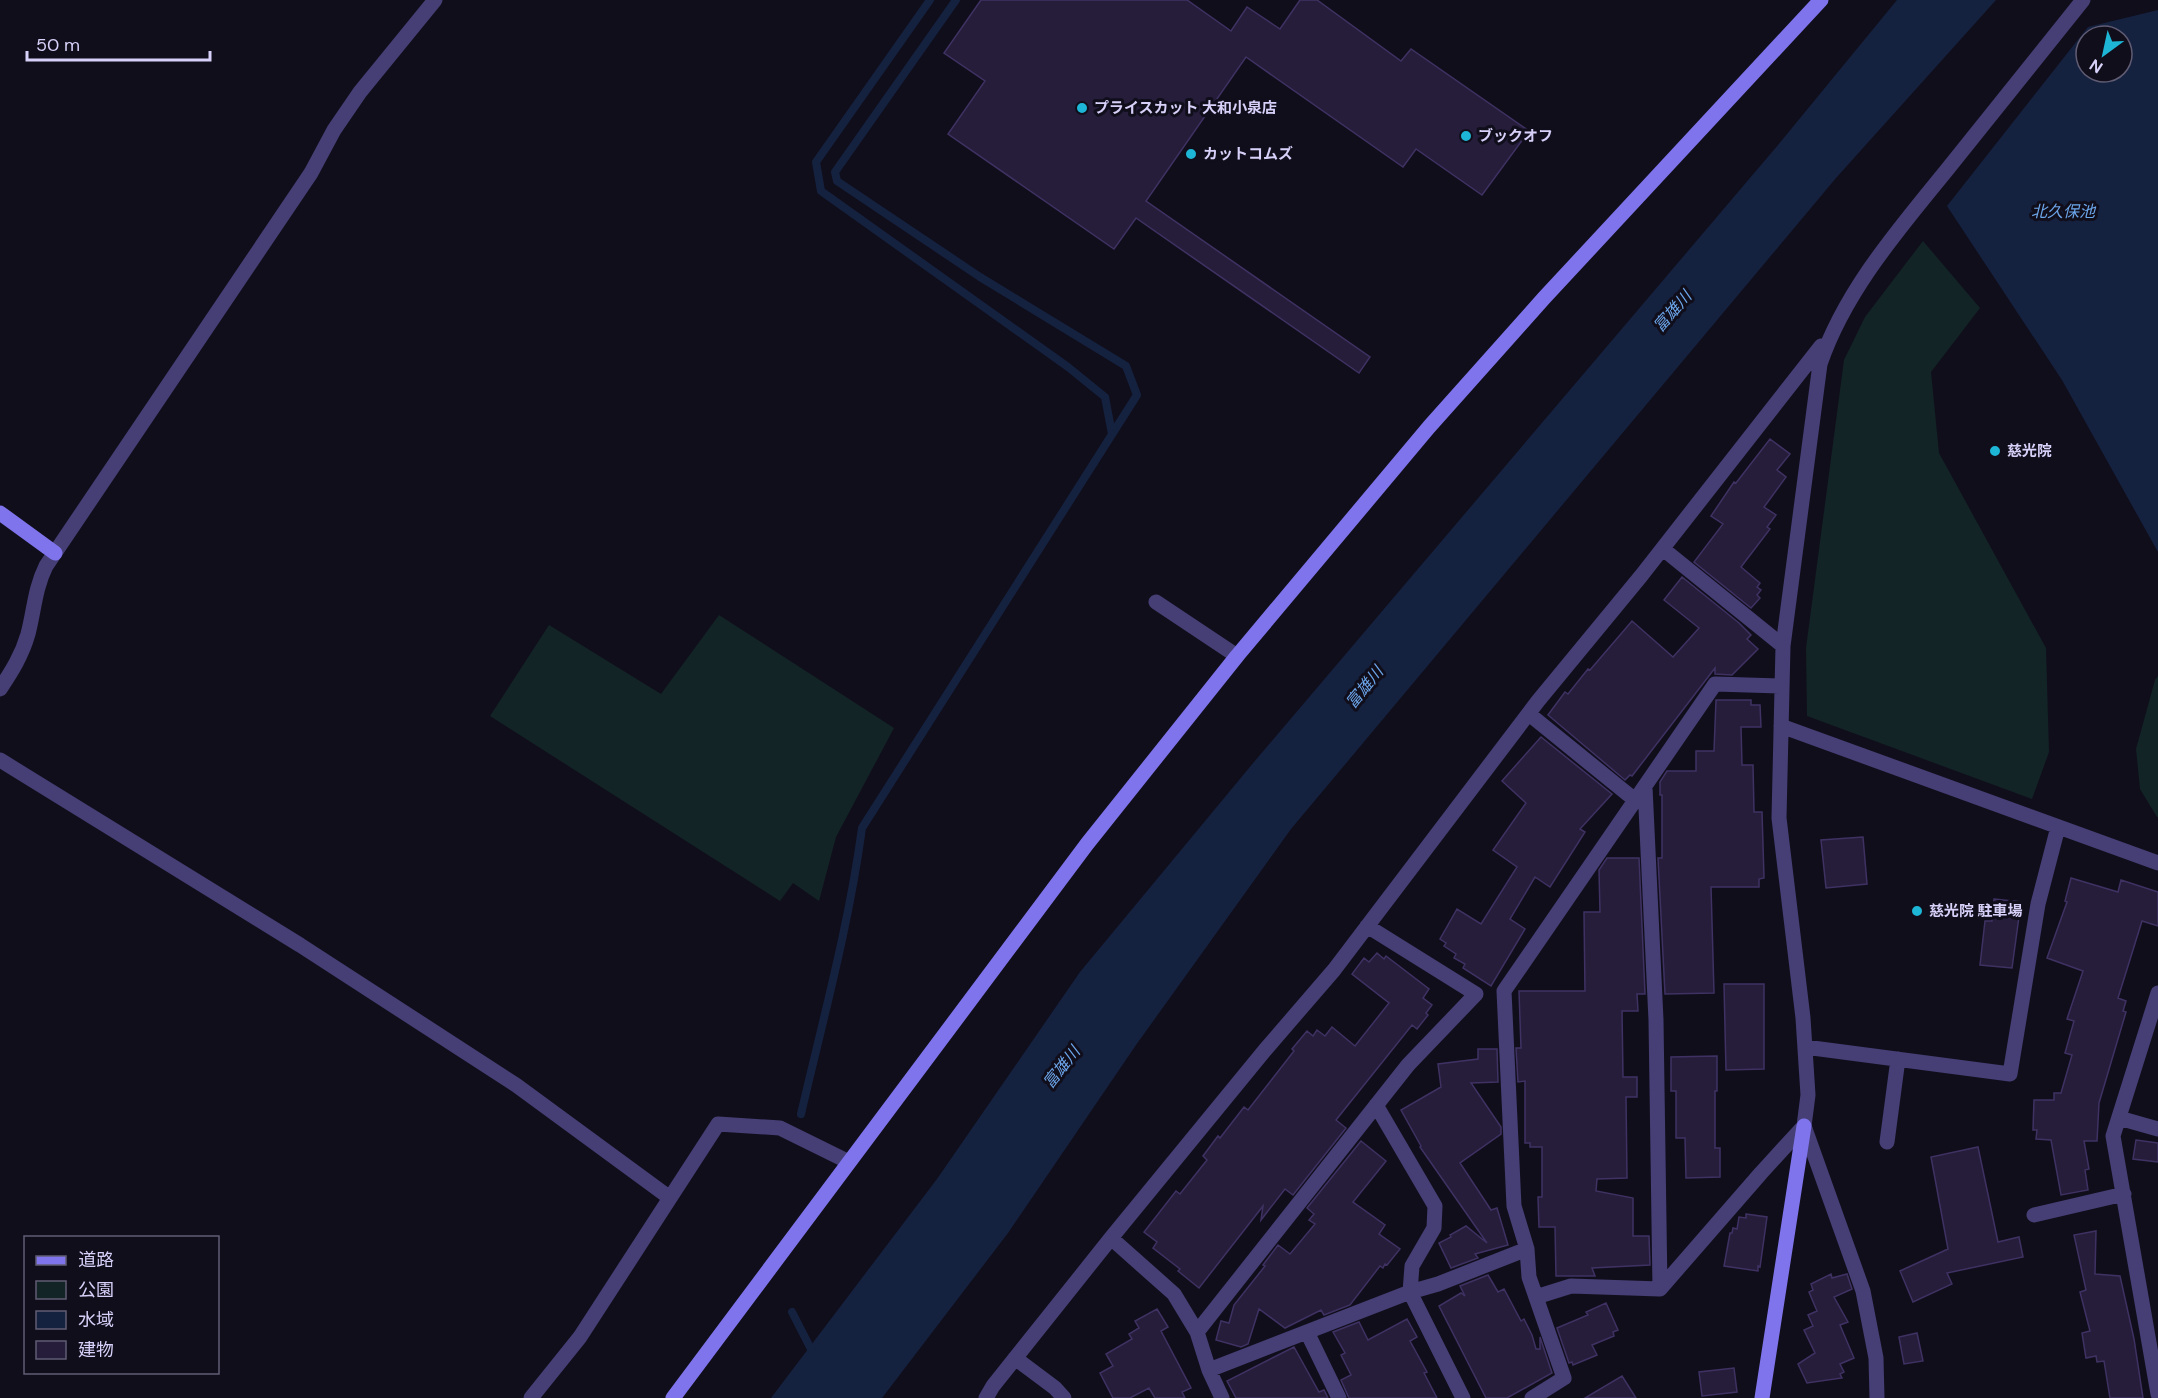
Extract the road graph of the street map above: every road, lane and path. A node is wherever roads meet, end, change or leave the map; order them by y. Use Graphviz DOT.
graph roads {
  1 [pos="435,0"];
  2 [pos="1821,0"];
  3 [pos="2083,0"];
  4 [pos="1830,335"];
  5 [pos="0,513"];
  6 [pos="1663,549"];
  7 [pos="55,553"];
  8 [pos="1156,602"];
  9 [pos="1783,646"];
  10 [pos="1238,656"];
  11 [pos="1782,686"];
  12 [pos="0,689"];
  13 [pos="1529,714"];
  14 [pos="1781,726"];
  15 [pos="0,760"];
  16 [pos="1645,787"];
  17 [pos="1952,788"];
  18 [pos="1635,800"];
  19 [pos="1947,804"];
  20 [pos="2058,826"];
  21 [pos="2158,863"];
  22 [pos="1367,926"];
  23 [pos="2158,993"];
  24 [pos="1805,1047"];
  25 [pos="1898,1059"];
  26 [pos="1376,1105"];
  27 [pos="2119,1118"];
  28 [pos="1804,1126"];
  29 [pos="2158,1129"];
  30 [pos="1887,1142"];
  31 [pos="849,1162"];
  32 [pos="2124,1194"];
  33 [pos="669,1198"];
  34 [pos="2034,1215"];
  35 [pos="1111,1238"];
  36 [pos="1527,1249"];
  37 [pos="1660,1289"];
  38 [pos="1410,1292"];
  39 [pos="1536,1297"];
  40 [pos="1197,1332"];
  41 [pos="1307,1332"];
  42 [pos="1015,1358"];
  43 [pos="1209,1370"];
  44 [pos="2158,1394"];
  45 [pos="531,1398"];
  46 [pos="673,1398"];
  47 [pos="986,1398"];
  48 [pos="1064,1398"];
  49 [pos="1222,1398"];
  50 [pos="1339,1398"];
  51 [pos="1463,1398"];
  52 [pos="1532,1398"];
  53 [pos="1762,1398"];
  54 [pos="1877,1398"];
  1 -- 7 [label="street"];
  2 -- 10 [label="street"];
  3 -- 4 [label="street"];
  4 -- 6 [label="street"];
  4 -- 9 [label="street"];
  5 -- 7 [label="street"];
  6 -- 9 [label="street"];
  6 -- 13 [label="street"];
  7 -- 12 [label="street"];
  8 -- 10 [label="street"];
  9 -- 11 [label="street"];
  10 -- 31 [label="street"];
  11 -- 14 [label="street"];
  11 -- 16 [label="street"];
  13 -- 18 [label="street"];
  13 -- 22 [label="street"];
  14 -- 17 [label="street"];
  14 -- 24 [label="street"];
  15 -- 33 [label="street"];
  16 -- 18 [label="street"];
  16 -- 37 [label="street"];
  17 -- 19 [label="street"];
  17 -- 20 [label="street"];
  18 -- 36 [label="street"];
  20 -- 21 [label="street"];
  20 -- 25 [label="street"];
  22 -- 26 [label="street"];
  22 -- 35 [label="street"];
  23 -- 27 [label="street"];
  24 -- 25 [label="street"];
  24 -- 28 [label="street"];
  25 -- 30 [label="street"];
  26 -- 38 [label="street"];
  26 -- 40 [label="street"];
  27 -- 29 [label="street"];
  27 -- 32 [label="street"];
  28 -- 37 [label="street"];
  28 -- 53 [label="street"];
  28 -- 54 [label="street"];
  31 -- 33 [label="street"];
  31 -- 46 [label="street"];
  32 -- 34 [label="street"];
  32 -- 44 [label="street"];
  33 -- 45 [label="street"];
  35 -- 40 [label="street"];
  35 -- 42 [label="street"];
  36 -- 38 [label="street"];
  36 -- 39 [label="street"];
  37 -- 39 [label="street"];
  38 -- 41 [label="street"];
  38 -- 51 [label="street"];
  39 -- 52 [label="street"];
  40 -- 43 [label="street"];
  41 -- 43 [label="street"];
  41 -- 50 [label="street"];
  42 -- 47 [label="street"];
  42 -- 48 [label="street"];
  43 -- 49 [label="street"];
}
